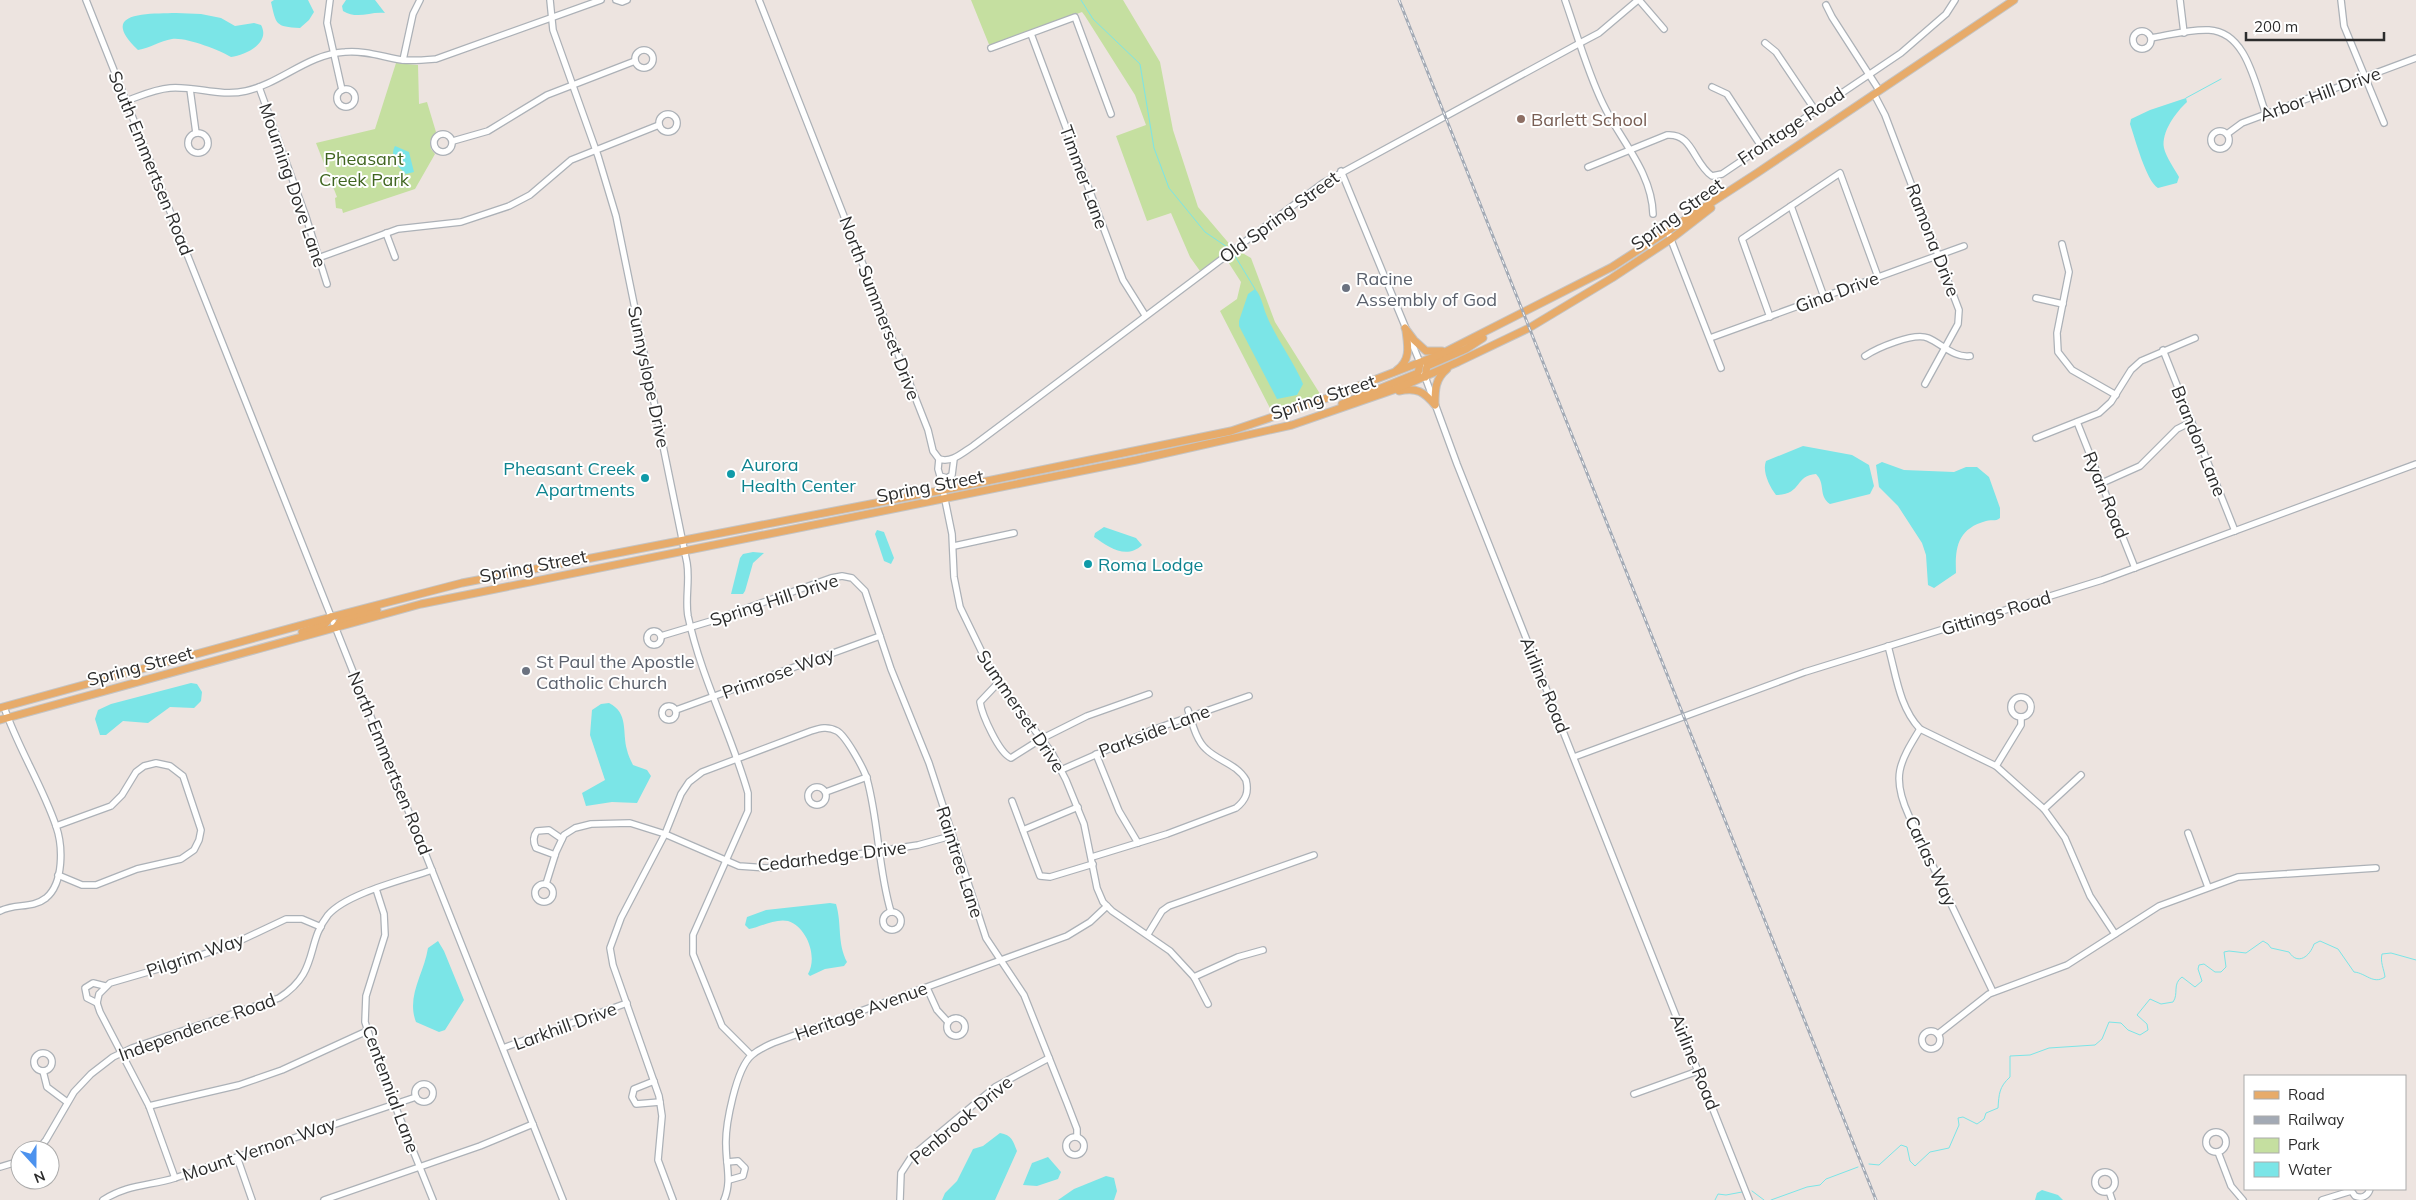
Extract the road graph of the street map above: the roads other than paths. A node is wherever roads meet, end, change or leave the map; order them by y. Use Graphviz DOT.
graph roads {
  1 [pos="86,0"];
  2 [pos="330,0"];
  3 [pos="420,0"];
  4 [pos="550,0"];
  5 [pos="601,0"];
  6 [pos="616,0"];
  7 [pos="627,0"];
  8 [pos="759,0"];
  9 [pos="1564,0"];
  10 [pos="1638,0"];
  11 [pos="1955,0"];
  12 [pos="2014,0"];
  13 [pos="2180,0"];
  14 [pos="2341,0"];
  15 [pos="1826,5"];
  16 [pos="550,18"];
  17 [pos="1664,29"];
  18 [pos="2184,33"];
  19 [pos="1031,34"];
  20 [pos="2151,38"];
  21 [pos="1580,43"];
  22 [pos="1765,43"];
  23 [pos="991,48"];
  24 [pos="333,53"];
  25 [pos="2416,58"];
  26 [pos="404,60"];
  27 [pos="635,62"];
  28 [pos="1869,74"];
  29 [pos="2365,77"];
  30 [pos="572,85"];
  31 [pos="259,87"];
  32 [pos="1712,87"];
  33 [pos="190,89"];
  34 [pos="342,90"];
  35 [pos="1877,92"];
  36 [pos="126,101"];
  37 [pos="1814,110"];
  38 [pos="1111,114"];
  39 [pos="2266,114"];
  40 [pos="2384,123"];
  41 [pos="659,125"];
  42 [pos="196,133"];
  43 [pos="2227,134"];
  44 [pos="453,141"];
  45 [pos="1761,146"];
  46 [pos="596,149"];
  47 [pos="1630,150"];
  48 [pos="1588,167"];
  49 [pos="1341,171"];
  50 [pos="1791,206"];
  51 [pos="1653,214"];
  52 [pos="386,233"];
  53 [pos="1669,235"];
  54 [pos="2062,244"];
  55 [pos="1964,246"];
  56 [pos="1938,255"];
  57 [pos="395,257"];
  58 [pos="318,258"];
  59 [pos="1878,277"];
  60 [pos="327,284"];
  61 [pos="1824,297"];
  62 [pos="2036,298"];
  63 [pos="2063,304"];
  64 [pos="1146,315"];
  65 [pos="1770,316"];
  66 [pos="215,326"];
  67 [pos="1500,326"];
  68 [pos="1405,328"];
  69 [pos="1710,338"];
  70 [pos="2195,338"];
  71 [pos="1460,345"];
  72 [pos="1945,348"];
  73 [pos="2163,350"];
  74 [pos="1865,356"];
  75 [pos="1970,356"];
  76 [pos="1420,364"];
  77 [pos="1454,364"];
  78 [pos="1721,368"];
  79 [pos="1388,376"];
  80 [pos="1425,376"];
  81 [pos="1925,384"];
  82 [pos="1382,394"];
  83 [pos="2116,396"];
  84 [pos="1436,405"];
  85 [pos="1311,419"];
  86 [pos="2077,422"];
  87 [pos="2191,422"];
  88 [pos="2036,438"];
  89 [pos="939,459"];
  90 [pos="954,459"];
  91 [pos="2416,464"];
  92 [pos="2102,483"];
  93 [pos="943,490"];
  94 [pos="945,499"];
  95 [pos="2235,531"];
  96 [pos="1014,533"];
  97 [pos="682,539"];
  98 [pos="954,546"];
  99 [pos="685,551"];
  100 [pos="611,554"];
  101 [pos="613,565"];
  102 [pos="2135,568"];
  103 [pos="515,573"];
  104 [pos="856,580"];
  105 [pos="517,584"];
  106 [pos="387,603"];
  107 [pos="390,612"];
  108 [pos="331,617"];
  109 [pos="336,627"];
  110 [pos="691,628"];
  111 [pos="273,633"];
  112 [pos="661,636"];
  113 [pos="880,636"];
  114 [pos="276,644"];
  115 [pos="1888,646"];
  116 [pos="161,664"];
  117 [pos="164,675"];
  118 [pos="998,683"];
  119 [pos="1149,694"];
  120 [pos="713,696"];
  121 [pos="1250,696"];
  122 [pos="2,708"];
  123 [pos="676,710"];
  124 [pos="1189,713"];
  125 [pos="2021,717"];
  126 [pos="4,719"];
  127 [pos="1920,729"];
  128 [pos="1041,739"];
  129 [pos="1096,754"];
  130 [pos="1574,757"];
  131 [pos="736,759"];
  132 [pos="1996,766"];
  133 [pos="1061,770"];
  134 [pos="2081,775"];
  135 [pos="867,777"];
  136 [pos="826,792"];
  137 [pos="1012,801"];
  138 [pos="1078,807"];
  139 [pos="2044,809"];
  140 [pos="56,826"];
  141 [pos="1023,830"];
  142 [pos="2188,833"];
  143 [pos="665,834"];
  144 [pos="951,836"];
  145 [pos="562,839"];
  146 [pos="1138,843"];
  147 [pos="878,851"];
  148 [pos="555,855"];
  149 [pos="1314,855"];
  150 [pos="727,861"];
  151 [pos="1093,861"];
  152 [pos="2376,868"];
  153 [pos="432,870"];
  154 [pos="58,875"];
  155 [pos="546,884"];
  156 [pos="2208,887"];
  157 [pos="376,890"];
  158 [pos="1107,906"];
  159 [pos="0,911"];
  160 [pos="891,912"];
  161 [pos="321,927"];
  162 [pos="1148,934"];
  163 [pos="2115,934"];
  164 [pos="1263,950"];
  165 [pos="1000,961"];
  166 [pos="1194,976"];
  167 [pos="105,986"];
  168 [pos="927,988"];
  169 [pos="1993,992"];
  170 [pos="97,1003"];
  171 [pos="627,1003"];
  172 [pos="1208,1004"];
  173 [pos="948,1022"];
  174 [pos="367,1031"];
  175 [pos="1938,1034"];
  176 [pos="503,1048"];
  177 [pos="121,1053"];
  178 [pos="751,1055"];
  179 [pos="1049,1058"];
  180 [pos="43,1071"];
  181 [pos="1698,1071"];
  182 [pos="654,1081"];
  183 [pos="1634,1094"];
  184 [pos="416,1096"];
  185 [pos="67,1102"];
  186 [pos="660,1102"];
  187 [pos="394,1103"];
  188 [pos="149,1106"];
  189 [pos="533,1124"];
  190 [pos="1077,1137"];
  191 [pos="46,1140"];
  192 [pos="2218,1152"];
  193 [pos="237,1157"];
  194 [pos="727,1162"];
  195 [pos="420,1167"];
  196 [pos="175,1178"];
  197 [pos="729,1180"];
  198 [pos="2351,1190"];
  199 [pos="2369,1190"];
  200 [pos="2109,1191"];
  201 [pos="103,1200"];
  202 [pos="252,1200"];
  203 [pos="324,1200"];
  204 [pos="433,1200"];
  205 [pos="563,1200"];
  206 [pos="673,1200"];
  207 [pos="724,1200"];
  208 [pos="900,1200"];
  209 [pos="1749,1200"];
  210 [pos="2112,1200"];
  211 [pos="2243,1200"];
  212 [pos="2322,1200"];
  1 -- 36 [label="street, South Emmertsen Road"];
  2 -- 24 [label="street"];
  3 -- 26 [label="street"];
  4 -- 16 [label="street, Sunnyslope Drive"];
  5 -- 16 [label="street"];
  6 -- 7 [label="street"];
  8 -- 89 [label="street, North Summerset Drive"];
  9 -- 21 [label="street"];
  10 -- 17 [label="street"];
  10 -- 21 [label="street, Old Spring Street"];
  11 -- 28 [label="street, Frontage Road"];
  12 -- 35 [label="main road, Spring Street"];
  13 -- 18 [label="street"];
  14 -- 29 [label="street"];
  15 -- 28 [label="street, Ramona Drive"];
  16 -- 26 [label="street"];
  16 -- 30 [label="street, Sunnyslope Drive"];
  18 -- 20 [label="street"];
  18 -- 39 [label="street"];
  19 -- 23 [label="street"];
  19 -- 38 [label="street"];
  19 -- 64 [label="street, Timmer Lane"];
  21 -- 47 [label="street"];
  21 -- 49 [label="street, Old Spring Street"];
  22 -- 37 [label="street"];
  24 -- 26 [label="street"];
  24 -- 31 [label="street"];
  24 -- 34 [label="street"];
  25 -- 29 [label="street, Arbor Hill Drive"];
  27 -- 30 [label="street"];
  28 -- 35 [label="street, Ramona Drive"];
  28 -- 37 [label="street, Frontage Road"];
  29 -- 39 [label="street, Arbor Hill Drive"];
  29 -- 40 [label="street"];
  30 -- 44 [label="street"];
  30 -- 46 [label="street, Sunnyslope Drive"];
  31 -- 33 [label="street"];
  31 -- 58 [label="street, Mourning Dove Lane"];
  32 -- 45 [label="street"];
  33 -- 36 [label="street"];
  33 -- 42 [label="street"];
  35 -- 53 [label="main road, Spring Street"];
  35 -- 56 [label="street, Ramona Drive"];
  36 -- 66 [label="street, South Emmertsen Road"];
  37 -- 45 [label="street, Frontage Road"];
  39 -- 43 [label="street, Arbor Hill Drive"];
  41 -- 46 [label="street"];
  45 -- 47 [label="street, Frontage Road"];
  46 -- 52 [label="street"];
  46 -- 97 [label="street, Sunnyslope Drive"];
  47 -- 48 [label="street"];
  47 -- 51 [label="street"];
  49 -- 64 [label="street, Old Spring Street"];
  49 -- 68 [label="street, Airline Road"];
  50 -- 59 [label="street"];
  50 -- 61 [label="street"];
  50 -- 65 [label="street"];
  52 -- 57 [label="street"];
  52 -- 58 [label="street"];
  53 -- 67 [label="main road, Spring Street"];
  53 -- 69 [label="street"];
  53 -- 77 [label="main road, Spring Street"];
  54 -- 63 [label="street"];
  55 -- 56 [label="street, Gina Drive"];
  56 -- 59 [label="street, Gina Drive"];
  56 -- 72 [label="street, Ramona Drive"];
  58 -- 60 [label="street, Mourning Dove Lane"];
  59 -- 61 [label="street, Gina Drive"];
  61 -- 65 [label="street, Gina Drive"];
  62 -- 63 [label="street"];
  63 -- 83 [label="street"];
  64 -- 90 [label="street, Old Spring Street"];
  65 -- 69 [label="street, Gina Drive"];
  66 -- 108 [label="street, North Emmertsen Road"];
  67 -- 71 [label="main road, Spring Street"];
  67 -- 80 [label="main road"];
  68 -- 71 [label="main road"];
  68 -- 76 [label="street, Airline Road"];
  68 -- 79 [label="main road"];
  69 -- 78 [label="street"];
  70 -- 73 [label="street"];
  71 -- 76 [label="main road, Spring Street"];
  72 -- 74 [label="street"];
  72 -- 75 [label="street"];
  72 -- 81 [label="street, Ramona Drive"];
  73 -- 83 [label="street"];
  73 -- 87 [label="street, Brandon Lane"];
  76 -- 79 [label="main road, Spring Street"];
  76 -- 80 [label="street, Airline Road"];
  76 -- 85 [label="main road"];
  77 -- 80 [label="main road, Spring Street"];
  77 -- 84 [label="main road"];
  79 -- 93 [label="main road, Spring Street"];
  80 -- 82 [label="main road, Spring Street"];
  80 -- 84 [label="street, Airline Road"];
  82 -- 84 [label="main road"];
  82 -- 85 [label="main road, Spring Street"];
  83 -- 86 [label="street"];
  84 -- 130 [label="street, Airline Road"];
  85 -- 94 [label="main road, Spring Street"];
  86 -- 88 [label="street"];
  86 -- 92 [label="street, Ryan Road"];
  87 -- 92 [label="street"];
  87 -- 95 [label="street, Brandon Lane"];
  89 -- 90 [label="street"];
  89 -- 90 [label="street, North Summerset Drive"];
  91 -- 95 [label="street, Gittings Road"];
  92 -- 102 [label="street, Ryan Road"];
  93 -- 94 [label="street, Summerset Drive"];
  93 -- 97 [label="main road, Spring Street"];
  94 -- 98 [label="street, Summerset Drive"];
  94 -- 99 [label="main road, Spring Street"];
  95 -- 102 [label="street, Gittings Road"];
  96 -- 98 [label="street"];
  97 -- 99 [label="street, Sunnyslope Drive"];
  97 -- 100 [label="main road, Spring Street"];
  98 -- 118 [label="street, Summerset Drive"];
  99 -- 101 [label="main road, Spring Street"];
  99 -- 110 [label="street, Sunnyslope Drive"];
  100 -- 101 [label="main road"];
  100 -- 103 [label="main road, Spring Street"];
  101 -- 105 [label="main road, Spring Street"];
  102 -- 115 [label="street, Gittings Road"];
  103 -- 105 [label="main road"];
  103 -- 106 [label="main road, Spring Street"];
  104 -- 110 [label="street, Spring Hill Drive"];
  104 -- 113 [label="street, Raintree Lane"];
  105 -- 107 [label="main road, Spring Street"];
  106 -- 107 [label="main road"];
  106 -- 108 [label="main road, Spring Street"];
  106 -- 109 [label="main road"];
  107 -- 109 [label="main road, Spring Street"];
  108 -- 109 [label="street, North Emmertsen Road"];
  108 -- 111 [label="main road, Spring Street"];
  108 -- 114 [label="main road"];
  109 -- 114 [label="main road, Spring Street"];
  109 -- 153 [label="street, North Emmertsen Road"];
  110 -- 112 [label="street, Spring Hill Drive"];
  110 -- 120 [label="street, Sunnyslope Drive"];
  111 -- 114 [label="main road"];
  111 -- 116 [label="main road, Spring Street"];
  113 -- 120 [label="street, Primrose Way"];
  113 -- 144 [label="street, Raintree Lane"];
  114 -- 117 [label="main road, Spring Street"];
  115 -- 127 [label="street"];
  115 -- 130 [label="street, Gittings Road"];
  116 -- 117 [label="main road"];
  116 -- 122 [label="main road, Spring Street"];
  117 -- 126 [label="main road, Spring Street"];
  118 -- 128 [label="street, Summerset Drive"];
  118 -- 128 [label="street"];
  119 -- 128 [label="street"];
  120 -- 123 [label="street, Primrose Way"];
  120 -- 131 [label="street, Sunnyslope Drive"];
  121 -- 124 [label="street, Parkside Lane"];
  122 -- 126 [label="street"];
  124 -- 129 [label="street, Parkside Lane"];
  124 -- 146 [label="street"];
  125 -- 132 [label="street"];
  126 -- 140 [label="street"];
  127 -- 132 [label="street"];
  127 -- 169 [label="street, Carlas Way"];
  128 -- 133 [label="street, Summerset Drive"];
  129 -- 133 [label="street, Parkside Lane"];
  129 -- 146 [label="street"];
  130 -- 181 [label="street, Airline Road"];
  131 -- 135 [label="street"];
  131 -- 143 [label="street"];
  131 -- 150 [label="street, Sunnyslope Drive"];
  132 -- 139 [label="street"];
  133 -- 138 [label="street, Summerset Drive"];
  134 -- 139 [label="street"];
  135 -- 136 [label="street"];
  135 -- 147 [label="street"];
  137 -- 141 [label="street"];
  138 -- 141 [label="street"];
  138 -- 151 [label="street, Summerset Drive"];
  139 -- 163 [label="street"];
  140 -- 154 [label="street"];
  140 -- 154 [label="street"];
  141 -- 151 [label="street"];
  142 -- 156 [label="street"];
  143 -- 145 [label="street, Cedarhedge Drive"];
  143 -- 150 [label="street, Cedarhedge Drive"];
  143 -- 171 [label="street"];
  144 -- 147 [label="street, Cedarhedge Drive"];
  144 -- 165 [label="street, Raintree Lane"];
  145 -- 148 [label="street"];
  145 -- 148 [label="street"];
  146 -- 151 [label="street"];
  147 -- 150 [label="street, Cedarhedge Drive"];
  147 -- 160 [label="street"];
  148 -- 155 [label="street"];
  149 -- 162 [label="street"];
  150 -- 178 [label="street"];
  151 -- 158 [label="street, Summerset Drive"];
  152 -- 156 [label="street"];
  153 -- 157 [label="street, Independence Road"];
  153 -- 176 [label="street, North Emmertsen Road"];
  154 -- 159 [label="street"];
  156 -- 163 [label="street"];
  157 -- 161 [label="street, Independence Road"];
  157 -- 174 [label="street, Centennial Lane"];
  158 -- 162 [label="street, Summerset Drive"];
  158 -- 165 [label="street, Heritage Avenue"];
  161 -- 167 [label="street, Pilgrim Way"];
  161 -- 177 [label="street, Independence Road"];
  162 -- 166 [label="street, Summerset Drive"];
  163 -- 169 [label="street"];
  164 -- 166 [label="street"];
  165 -- 168 [label="street, Heritage Avenue"];
  165 -- 179 [label="street, Raintree Lane"];
  166 -- 172 [label="street, Summerset Drive"];
  167 -- 170 [label="street"];
  167 -- 170 [label="street, Pilgrim Way"];
  168 -- 173 [label="street"];
  168 -- 178 [label="street, Heritage Avenue"];
  169 -- 175 [label="street"];
  170 -- 177 [label="street"];
  171 -- 176 [label="street, Larkhill Drive"];
  171 -- 182 [label="street"];
  174 -- 187 [label="street, Centennial Lane"];
  174 -- 188 [label="street"];
  176 -- 189 [label="street, North Emmertsen Road"];
  177 -- 185 [label="street, Independence Road"];
  177 -- 188 [label="street"];
  178 -- 194 [label="street"];
  179 -- 190 [label="street, Raintree Lane"];
  179 -- 208 [label="street, Penbrook Drive"];
  180 -- 185 [label="street"];
  181 -- 183 [label="street"];
  181 -- 209 [label="street, Airline Road"];
  182 -- 186 [label="street"];
  182 -- 186 [label="street"];
  184 -- 187 [label="street, Mount Vernon Way"];
  185 -- 191 [label="street, Independence Road"];
  186 -- 206 [label="street"];
  187 -- 193 [label="street, Mount Vernon Way"];
  187 -- 195 [label="street, Centennial Lane"];
  188 -- 196 [label="street"];
  189 -- 195 [label="street"];
  189 -- 205 [label="street, North Emmertsen Road"];
  192 -- 211 [label="street"];
  193 -- 196 [label="street, Mount Vernon Way"];
  193 -- 202 [label="street"];
  194 -- 197 [label="street"];
  194 -- 197 [label="street"];
  195 -- 203 [label="street"];
  195 -- 204 [label="street, Centennial Lane"];
  196 -- 201 [label="street, Mount Vernon Way"];
  197 -- 207 [label="street"];
  198 -- 199 [label="street"];
  198 -- 212 [label="street"];
  200 -- 210 [label="street"];
}
